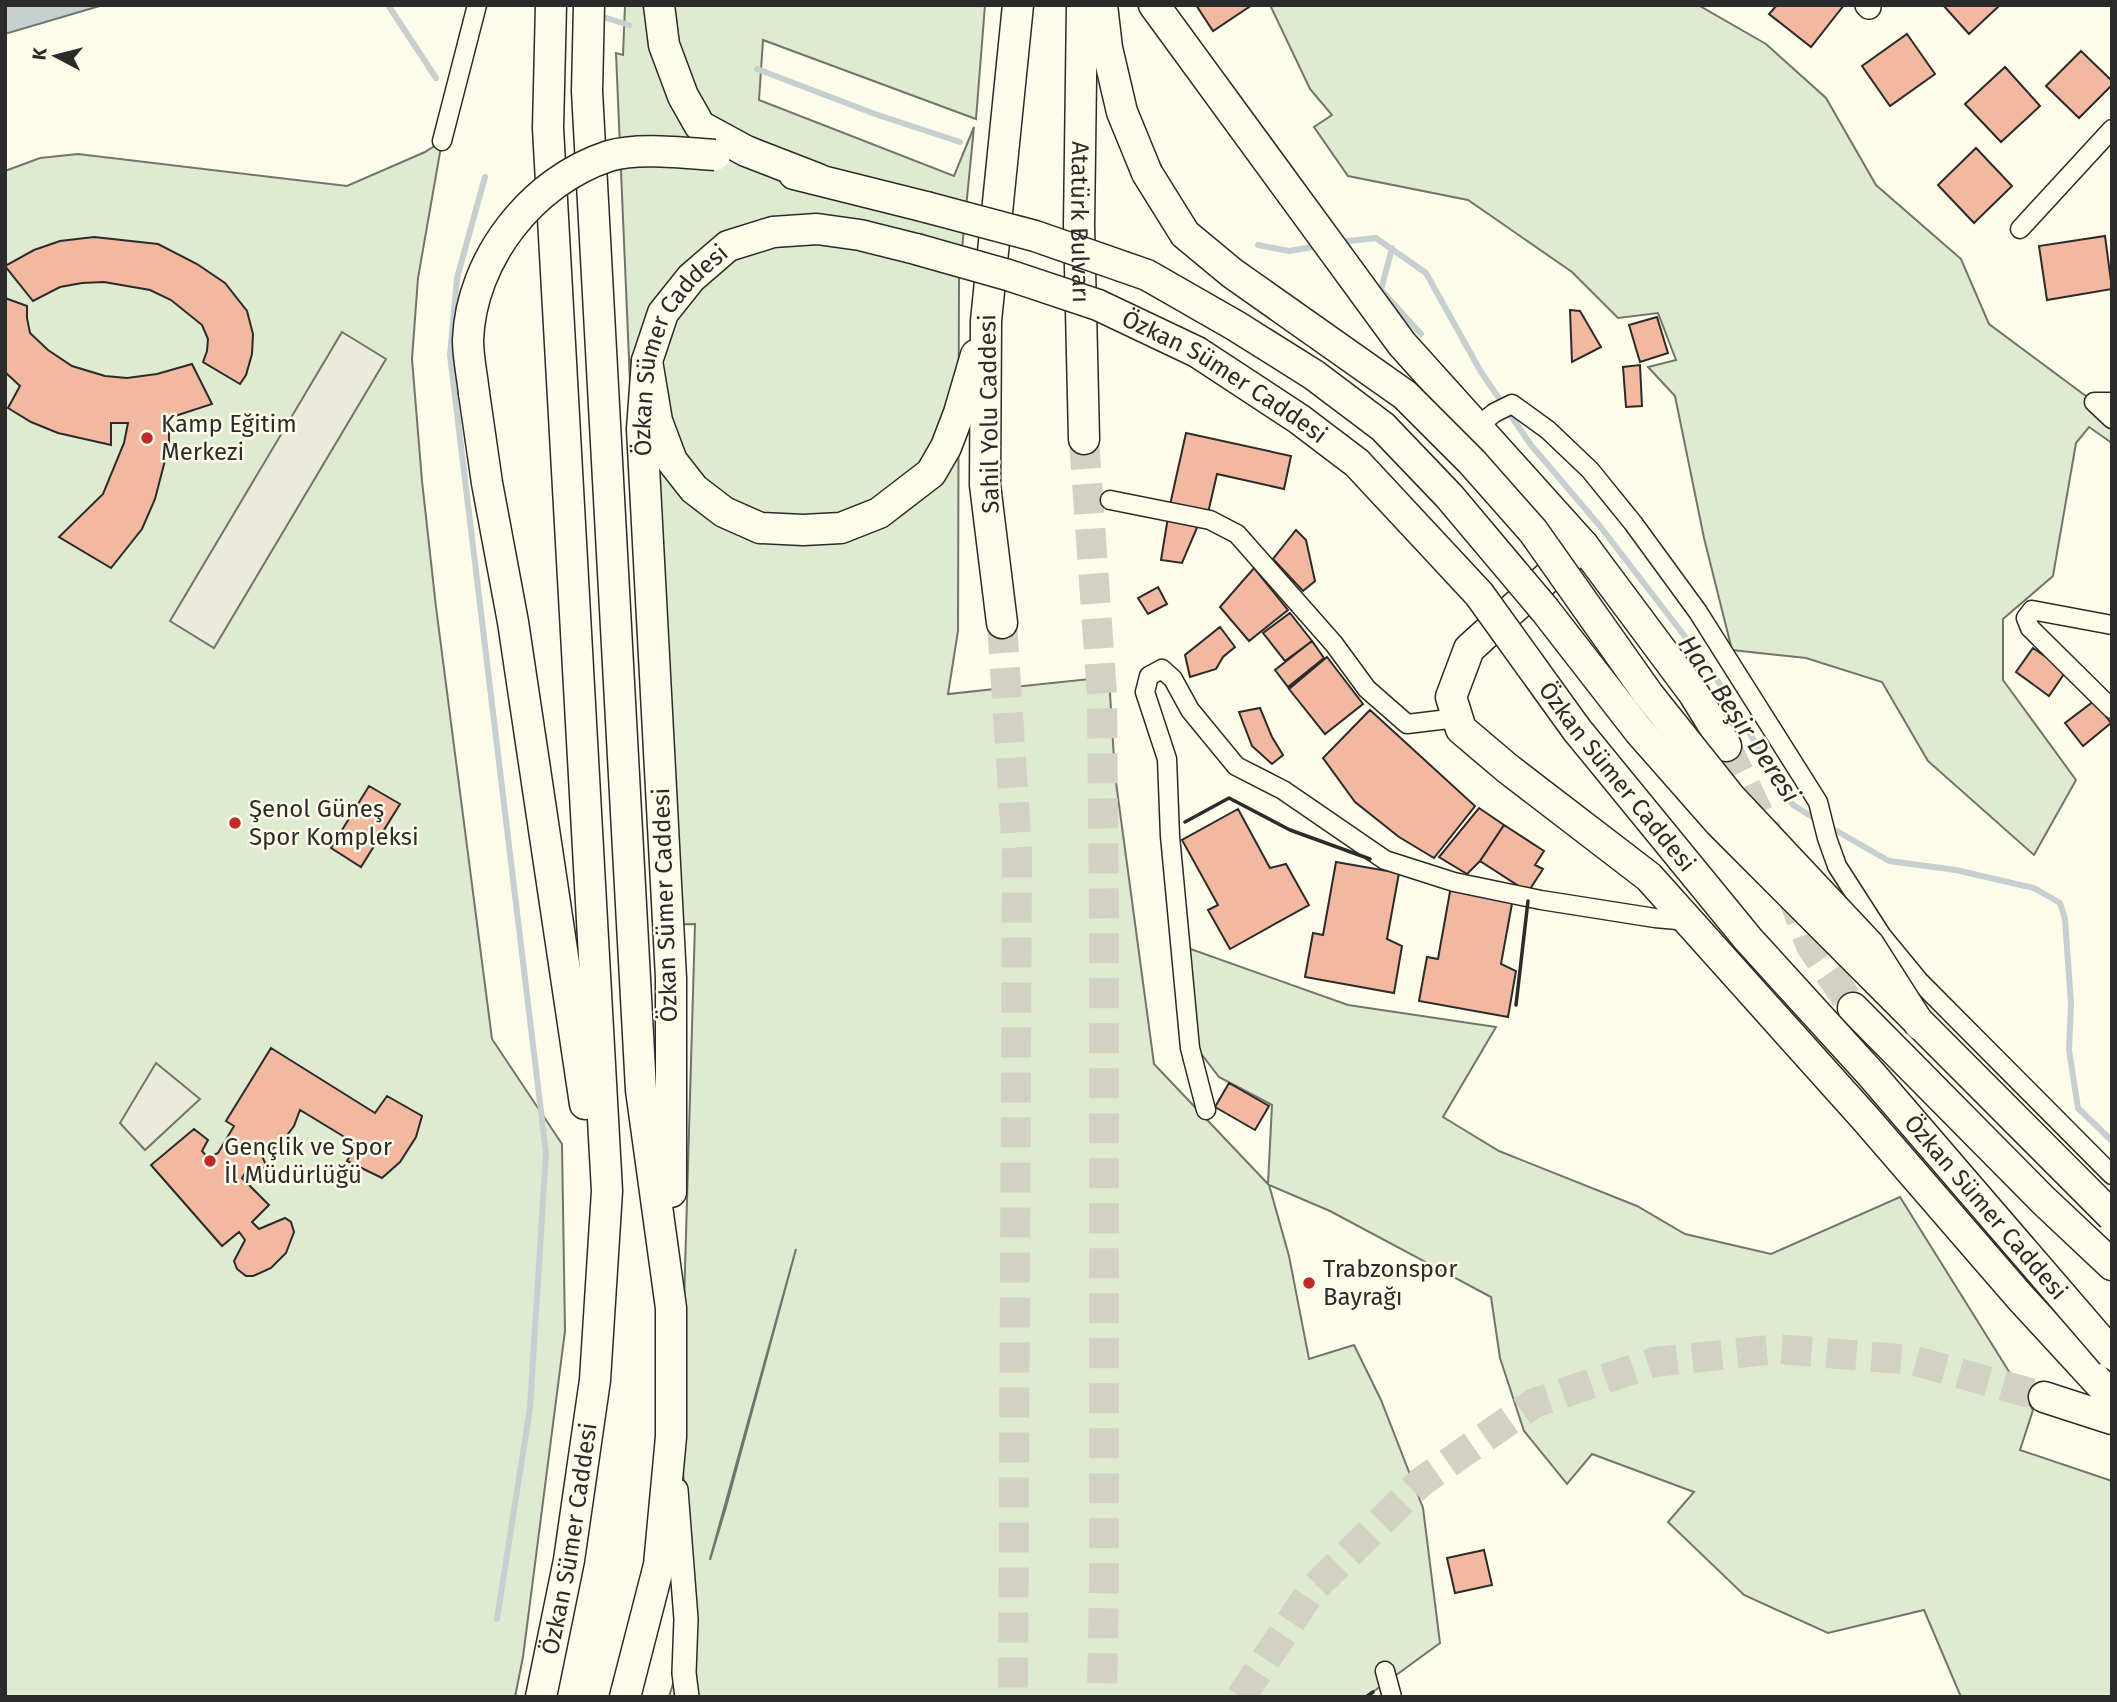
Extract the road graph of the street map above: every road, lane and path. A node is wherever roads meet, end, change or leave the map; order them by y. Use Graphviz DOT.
graph roads {
  1 [pos="477,5"];
  2 [pos="551,5"];
  3 [pos="589,5"];
  4 [pos="659,5"];
  5 [pos="1082,5"];
  6 [pos="1102,5"];
  7 [pos="1154,5"];
  8 [pos="1016,9"];
  9 [pos="2112,128"];
  10 [pos="442,141"];
  11 [pos="817,179"];
  12 [pos="2020,229"];
  13 [pos="986,321"];
  14 [pos="647,360"];
  15 [pos="2112,402"];
  16 [pos="2112,419"];
  17 [pos="1485,420"];
  18 [pos="1084,439"];
  19 [pos="1110,500"];
  20 [pos="1583,545"];
  21 [pos="1002,623"];
  22 [pos="2112,625"];
  23 [pos="2112,709"];
  24 [pos="1457,718"];
  25 [pos="1726,746"];
  26 [pos="1688,921"];
  27 [pos="1853,1008"];
  28 [pos="1920,1024"];
  29 [pos="1206,1110"];
  30 [pos="2112,1175"];
  31 [pos="2112,1216"];
  32 [pos="2112,1265"];
  33 [pos="671,1308"];
  34 [pos="2106,1376"];
  35 [pos="595,1380"];
  36 [pos="2043,1397"];
  37 [pos="2112,1419"];
  38 [pos="671,1437"];
  39 [pos="1385,1671"];
  40 [pos="541,1697"];
  41 [pos="625,1697"];
  42 [pos="687,1697"];
  43 [pos="1392,1697"];
  1 -- 10 [label="street"];
  2 -- 35 [label="main road, Özkan Sümer Caddesi"];
  3 -- 33 [label="main road, Özkan Sümer Caddesi"];
  4 -- 11 [label="main road"];
  5 -- 18 [label="main road, Atatürk Bulvarı"];
  6 -- 28 [label="main road, bridge"];
  7 -- 17 [label="main road"];
  8 -- 13 [label="main road, Sahil Yolu Caddesi"];
  9 -- 12 [label="street"];
  11 -- 28 [label="main road, Özkan Sümer Caddesi, bridge"];
  11 -- 35 [label="main road, Özkan Sümer Caddesi, bridge"];
  13 -- 14 [label="main road"];
  13 -- 21 [label="main road, Sahil Yolu Caddesi"];
  14 -- 33 [label="main road, Özkan Sümer Caddesi"];
  14 -- 34 [label="main road, Özkan Sümer Caddesi, bridge"];
  15 -- 16 [label="street"];
  17 -- 20 [label="main road"];
  17 -- 30 [label="street"];
  19 -- 24 [label="street"];
  20 -- 24 [label="main road"];
  20 -- 25 [label="main road"];
  22 -- 23 [label="street"];
  24 -- 26 [label="main road"];
  26 -- 29 [label="street"];
  26 -- 34 [label="main road"];
  27 -- 32 [label="main road"];
  28 -- 31 [label="main road, Özkan Sümer Caddesi, bridge"];
  33 -- 38 [label="main road, Özkan Sümer Caddesi"];
  35 -- 40 [label="main road, Özkan Sümer Caddesi"];
  36 -- 37 [label="main road"];
  38 -- 41 [label="main road, Özkan Sümer Caddesi"];
  38 -- 42 [label="street"];
  39 -- 43 [label="street"];
}
